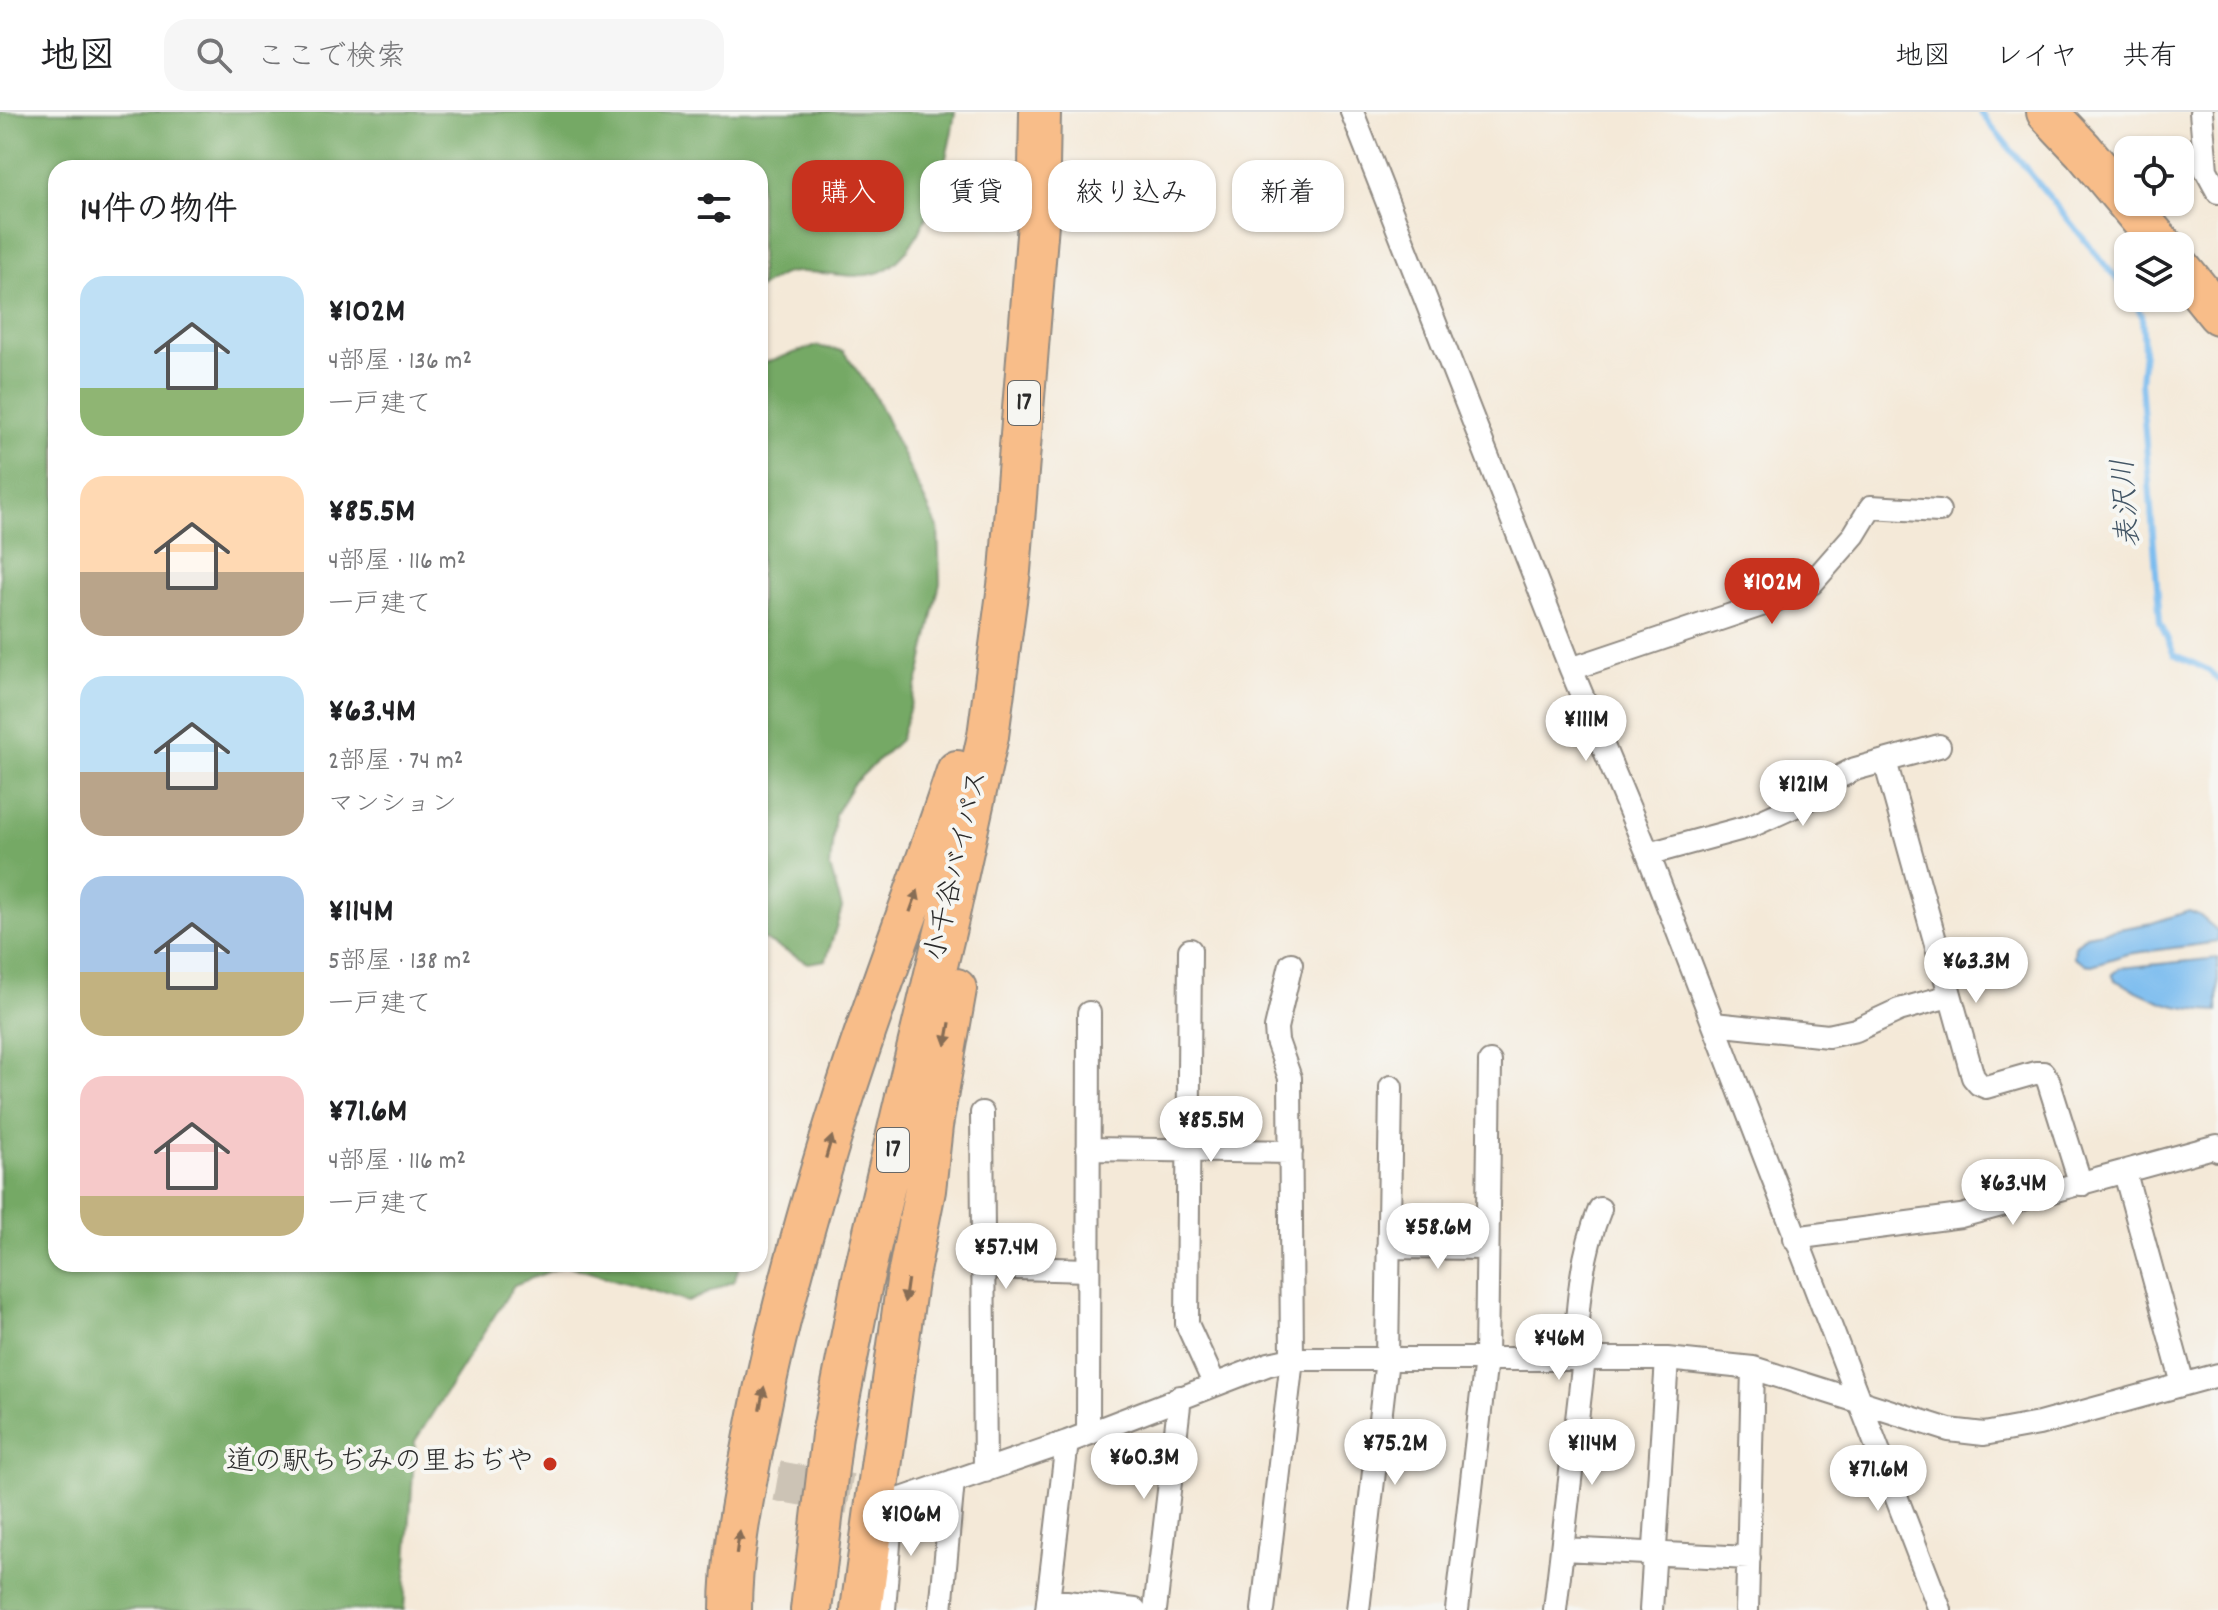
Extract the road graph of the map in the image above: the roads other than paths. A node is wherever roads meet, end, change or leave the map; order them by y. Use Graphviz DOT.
graph roads {
  1 [pos="1040,112"];
  2 [pos="1352,112"];
  3 [pos="2047,112"];
  4 [pos="2201,112"];
  5 [pos="2218,192"];
  6 [pos="2151,232"];
  7 [pos="2194,284"];
  8 [pos="2218,314"];
  9 [pos="1939,511"];
  10 [pos="1571,669"];
  11 [pos="994,693"];
  12 [pos="988,736"];
  13 [pos="1939,746"];
  14 [pos="1885,761"];
  15 [pos="1648,854"];
  16 [pos="1190,950"];
  17 [pos="1291,964"];
  18 [pos="1949,996"];
  19 [pos="1089,1013"];
  20 [pos="1714,1024"];
  21 [pos="1490,1062"];
  22 [pos="1391,1087"];
  23 [pos="982,1113"];
  24 [pos="1088,1149"];
  25 [pos="1189,1150"];
  26 [pos="2218,1150"];
  27 [pos="1291,1152"];
  28 [pos="2125,1173"];
  29 [pos="2081,1185"];
  30 [pos="1600,1209"];
  31 [pos="1794,1238"];
  32 [pos="1388,1247"];
  33 [pos="1487,1248"];
  34 [pos="983,1267"];
  35 [pos="1088,1270"];
  36 [pos="1292,1359"];
  37 [pos="1387,1359"];
  38 [pos="1486,1359"];
  39 [pos="1579,1359"];
  40 [pos="1667,1359"];
  41 [pos="1753,1368"];
  42 [pos="2218,1375"];
  43 [pos="1214,1383"];
  44 [pos="2183,1384"];
  45 [pos="1180,1397"];
  46 [pos="1858,1400"];
  47 [pos="1078,1438"];
  48 [pos="985,1471"];
  49 [pos="953,1481"];
  50 [pos="873,1498"];
  51 [pos="1562,1549"];
  52 [pos="1655,1552"];
  53 [pos="1749,1558"];
  54 [pos="1048,1605"];
  55 [pos="731,1610"];
  56 [pos="811,1610"];
  57 [pos="861,1610"];
  58 [pos="884,1610"];
  59 [pos="941,1610"];
  60 [pos="1135,1610"];
  61 [pos="1155,1610"];
  62 [pos="1263,1610"];
  63 [pos="1358,1610"];
  64 [pos="1457,1610"];
  65 [pos="1555,1610"];
  66 [pos="1651,1610"];
  67 [pos="1747,1610"];
  68 [pos="1940,1610"];
  1 -- 11 [label="highway, 小千谷バイパス / 17"];
  2 -- 10 [label="street"];
  3 -- 6 [label="highway"];
  4 -- 5 [label="street"];
  7 -- 8 [label="highway"];
  9 -- 10 [label="street"];
  10 -- 15 [label="street"];
  11 -- 12 [label="highway, 小千谷バイパス / 17"];
  55 -- 11 [label="highway, one-way"];
  12 -- 50 [label="highway, one-way"];
  12 -- 56 [label="highway, 小千谷バイパス / 17"];
  13 -- 14 [label="street"];
  14 -- 15 [label="street"];
  14 -- 18 [label="street"];
  15 -- 20 [label="street"];
  16 -- 25 [label="street"];
  17 -- 27 [label="street"];
  18 -- 20 [label="street"];
  18 -- 29 [label="street"];
  19 -- 24 [label="street"];
  20 -- 31 [label="street"];
  21 -- 33 [label="street"];
  22 -- 32 [label="street"];
  23 -- 34 [label="street"];
  24 -- 25 [label="street"];
  24 -- 35 [label="street"];
  25 -- 27 [label="street"];
  25 -- 43 [label="street"];
  26 -- 28 [label="street"];
  27 -- 36 [label="street"];
  28 -- 29 [label="street"];
  28 -- 44 [label="street"];
  29 -- 31 [label="street"];
  30 -- 39 [label="street"];
  31 -- 46 [label="street"];
  32 -- 33 [label="street"];
  32 -- 37 [label="street"];
  33 -- 38 [label="street"];
  34 -- 35 [label="street"];
  34 -- 48 [label="street"];
  35 -- 47 [label="street"];
  36 -- 37 [label="street"];
  36 -- 43 [label="street"];
  36 -- 62 [label="street"];
  37 -- 38 [label="street"];
  37 -- 63 [label="street"];
  38 -- 39 [label="street"];
  38 -- 64 [label="street"];
  39 -- 40 [label="street"];
  39 -- 51 [label="street"];
  40 -- 41 [label="street"];
  40 -- 52 [label="street"];
  41 -- 46 [label="street"];
  41 -- 53 [label="street"];
  42 -- 44 [label="street"];
  43 -- 45 [label="street"];
  44 -- 46 [label="street"];
  45 -- 47 [label="street"];
  45 -- 61 [label="street"];
  46 -- 68 [label="street"];
  47 -- 48 [label="street"];
  47 -- 54 [label="street"];
  48 -- 49 [label="street"];
  49 -- 50 [label="street"];
  49 -- 59 [label="street"];
  50 -- 57 [label="highway"];
  50 -- 58 [label="street"];
  51 -- 52 [label="street"];
  51 -- 65 [label="street"];
  52 -- 53 [label="street"];
  52 -- 66 [label="street"];
  53 -- 67 [label="street"];
  54 -- 60 [label="street"];
}
